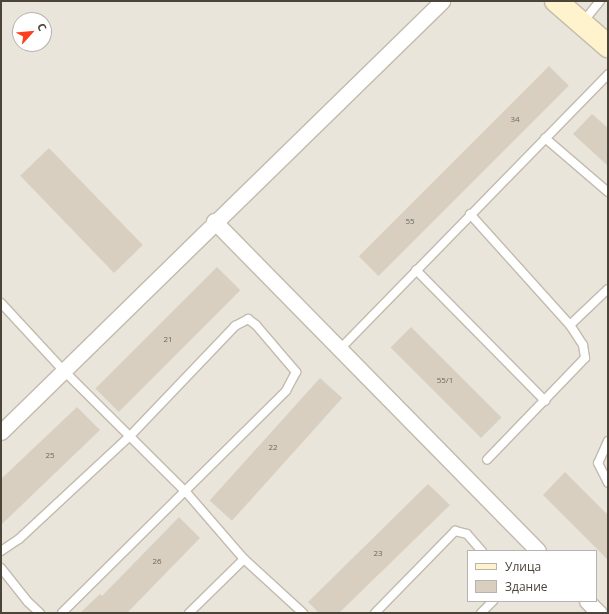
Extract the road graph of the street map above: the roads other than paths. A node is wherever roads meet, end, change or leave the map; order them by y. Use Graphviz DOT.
graph roads {
  1 [pos="442,1"];
  2 [pos="556,1"];
  3 [pos="600,1"];
  4 [pos="582,24"];
  5 [pos="608,46"];
  6 [pos="608,74"];
  7 [pos="545,138"];
  8 [pos="608,192"];
  9 [pos="470,214"];
  10 [pos="214,221"];
  11 [pos="416,270"];
  12 [pos="608,289"];
  13 [pos="1,303"];
  14 [pos="570,325"];
  15 [pos="340,349"];
  16 [pos="63,370"];
  17 [pos="545,401"];
  18 [pos="1,432"];
  19 [pos="131,435"];
  20 [pos="608,442"];
  21 [pos="486,460"];
  22 [pos="608,483"];
  23 [pos="186,492"];
  24 [pos="481,550"];
  25 [pos="537,550"];
  26 [pos="1,551"];
  27 [pos="244,559"];
  28 [pos="1,568"];
  29 [pos="493,602"];
  30 [pos="588,602"];
  31 [pos="40,613"];
  32 [pos="62,613"];
  33 [pos="189,613"];
  34 [pos="303,613"];
  35 [pos="375,613"];
  36 [pos="481,613"];
  37 [pos="599,613"];
  1 -- 10 [label="street"];
  2 -- 4 [label="street"];
  3 -- 4 [label="lane"];
  4 -- 5 [label="street"];
  6 -- 7 [label="lane"];
  7 -- 8 [label="lane"];
  7 -- 9 [label="lane"];
  9 -- 11 [label="lane"];
  9 -- 14 [label="lane"];
  10 -- 15 [label="street"];
  10 -- 16 [label="street"];
  11 -- 15 [label="lane"];
  11 -- 17 [label="lane"];
  12 -- 14 [label="lane"];
  13 -- 16 [label="lane"];
  14 -- 17 [label="lane"];
  15 -- 25 [label="street"];
  16 -- 18 [label="street"];
  16 -- 19 [label="lane"];
  17 -- 21 [label="lane"];
  19 -- 23 [label="lane"];
  19 -- 23 [label="lane"];
  19 -- 26 [label="lane"];
  20 -- 22 [label="lane"];
  23 -- 27 [label="lane"];
  23 -- 32 [label="lane"];
  24 -- 35 [label="lane"];
  27 -- 33 [label="lane"];
  27 -- 34 [label="lane"];
  28 -- 31 [label="lane"];
  29 -- 36 [label="lane"];
  30 -- 37 [label="street"];
}
